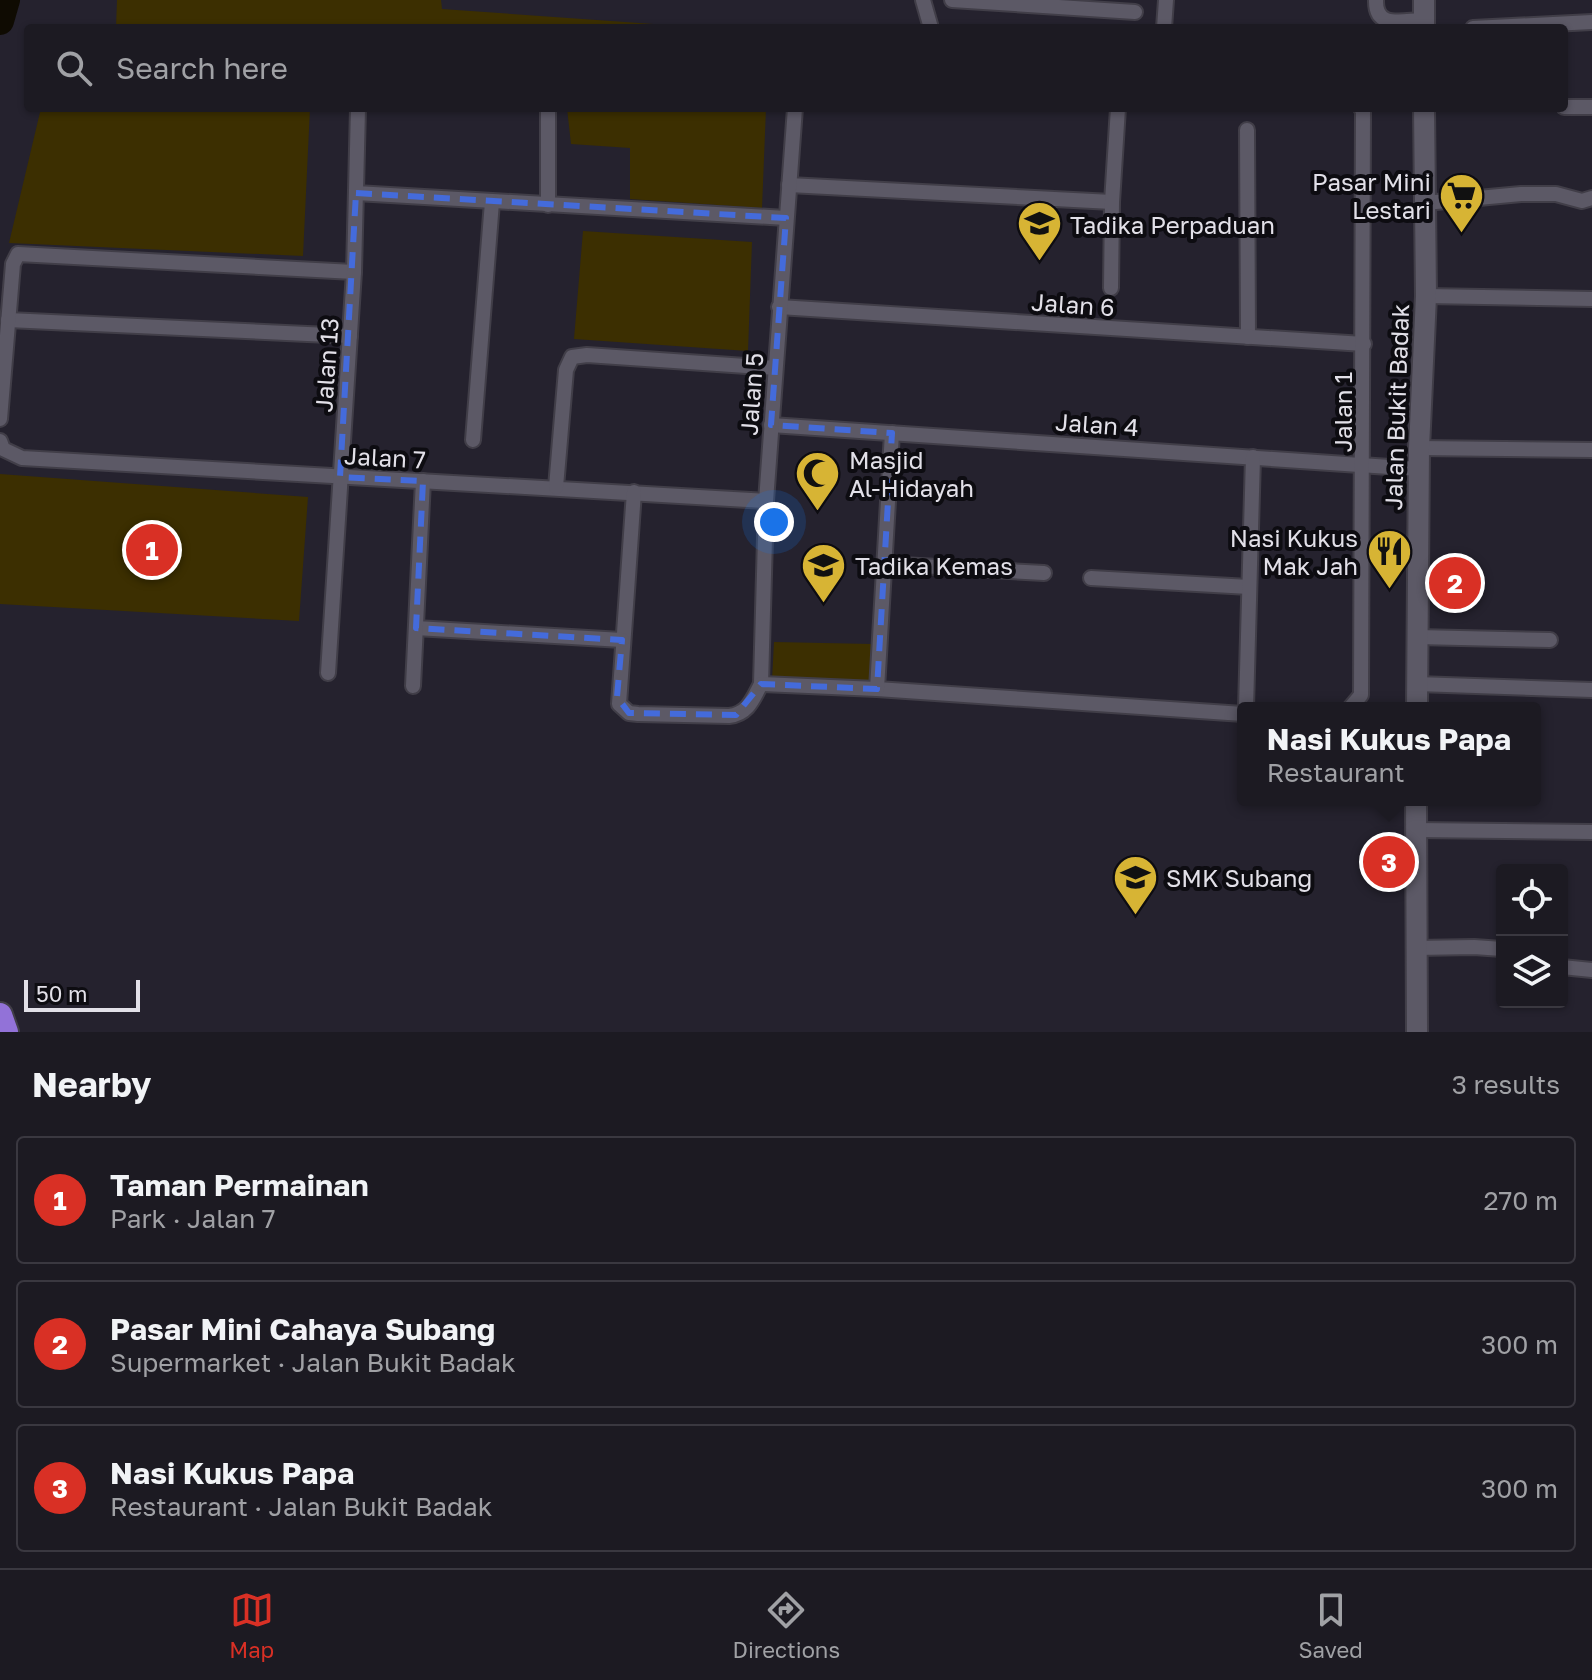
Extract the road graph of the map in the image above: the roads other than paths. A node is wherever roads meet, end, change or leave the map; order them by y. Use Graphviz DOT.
graph roads {
  1 [pos="923,0"];
  2 [pos="952,0"];
  3 [pos="1166,0"];
  4 [pos="1376,0"];
  5 [pos="1135,12"];
  6 [pos="1424,16"];
  7 [pos="1592,22"];
  8 [pos="930,24"];
  9 [pos="1164,24"];
  10 [pos="1552,24"];
  11 [pos="1568,107"];
  12 [pos="1592,107"];
  13 [pos="358,112"];
  14 [pos="548,112"];
  15 [pos="795,112"];
  16 [pos="1118,112"];
  17 [pos="1362,112"];
  18 [pos="1424,112"];
  19 [pos="1247,130"];
  20 [pos="789,185"];
  21 [pos="356,193"];
  22 [pos="1592,198"];
  23 [pos="492,202"];
  24 [pos="1112,202"];
  25 [pos="1425,203"];
  26 [pos="548,205"];
  27 [pos="786,218"];
  28 [pos="354,272"];
  29 [pos="1111,288"];
  30 [pos="1426,296"];
  31 [pos="1592,299"];
  32 [pos="779,307"];
  33 [pos="8,320"];
  34 [pos="350,336"];
  35 [pos="1248,337"];
  36 [pos="1364,344"];
  37 [pos="775,368"];
  38 [pos="0,419"];
  39 [pos="771,425"];
  40 [pos="892,433"];
  41 [pos="473,440"];
  42 [pos="2,445"];
  43 [pos="1592,450"];
  44 [pos="1253,457"];
  45 [pos="1419,458"];
  46 [pos="1364,464"];
  47 [pos="340,477"];
  48 [pos="423,481"];
  49 [pos="556,487"];
  50 [pos="634,492"];
  51 [pos="766,501"];
  52 [pos="884,564"];
  53 [pos="1044,573"];
  54 [pos="1091,578"];
  55 [pos="1249,587"];
  56 [pos="416,628"];
  57 [pos="1417,637"];
  58 [pos="622,640"];
  59 [pos="1550,640"];
  60 [pos="328,673"];
  61 [pos="761,684"];
  62 [pos="1417,684"];
  63 [pos="413,686"];
  64 [pos="877,689"];
  65 [pos="1592,690"];
  66 [pos="1246,702"];
  67 [pos="1355,702"];
  68 [pos="1417,702"];
  69 [pos="1237,714"];
  70 [pos="1414,806"];
  71 [pos="1416,830"];
  72 [pos="1592,832"];
  73 [pos="1416,948"];
  74 [pos="1496,949"];
  75 [pos="1568,968"];
  76 [pos="1592,970"];
  77 [pos="0,1015"];
  78 [pos="6,1032"];
  79 [pos="1417,1032"];
  1 -- 8 [label="street"];
  2 -- 5 [label="street"];
  3 -- 9 [label="street"];
  4 -- 6 [label="street"];
  7 -- 10 [label="street"];
  11 -- 12 [label="street"];
  13 -- 21 [label="street, Jalan 13"];
  14 -- 26 [label="street"];
  15 -- 20 [label="street, Jalan 5"];
  16 -- 24 [label="street"];
  17 -- 36 [label="street, Jalan 1"];
  18 -- 25 [label="main road, Jalan Bukit Badak"];
  19 -- 35 [label="street"];
  20 -- 24 [label="street"];
  20 -- 27 [label="street, Jalan 5"];
  21 -- 23 [label="street"];
  21 -- 28 [label="street, Jalan 13"];
  22 -- 25 [label="street"];
  23 -- 26 [label="street"];
  23 -- 41 [label="street"];
  24 -- 29 [label="street"];
  25 -- 30 [label="main road, Jalan Bukit Badak"];
  26 -- 27 [label="street"];
  27 -- 32 [label="street, Jalan 5"];
  28 -- 33 [label="street"];
  28 -- 34 [label="street, Jalan 13"];
  30 -- 31 [label="street"];
  30 -- 45 [label="main road, Jalan Bukit Badak"];
  32 -- 35 [label="street, Jalan 6"];
  32 -- 37 [label="street, Jalan 5"];
  33 -- 34 [label="street"];
  33 -- 38 [label="street"];
  34 -- 47 [label="street, Jalan 13"];
  35 -- 36 [label="street, Jalan 6"];
  36 -- 46 [label="street, Jalan 1"];
  37 -- 39 [label="street, Jalan 5"];
  37 -- 49 [label="street"];
  39 -- 40 [label="street, Jalan 4"];
  39 -- 51 [label="street, Jalan 5"];
  40 -- 44 [label="street, Jalan 4"];
  40 -- 52 [label="street"];
  42 -- 47 [label="street, Jalan 7"];
  43 -- 45 [label="street, Jalan 4"];
  44 -- 46 [label="street, Jalan 4"];
  44 -- 55 [label="street"];
  45 -- 46 [label="street, Jalan 4"];
  45 -- 57 [label="main road, Jalan Bukit Badak"];
  46 -- 67 [label="street, Jalan 1"];
  47 -- 48 [label="street, Jalan 7"];
  47 -- 60 [label="street, Jalan 13"];
  48 -- 49 [label="street, Jalan 7"];
  48 -- 56 [label="street"];
  49 -- 50 [label="street, Jalan 7"];
  50 -- 51 [label="street, Jalan 7"];
  50 -- 58 [label="street"];
  51 -- 61 [label="street, Jalan 5"];
  52 -- 53 [label="street"];
  52 -- 64 [label="street"];
  54 -- 55 [label="street"];
  55 -- 66 [label="street"];
  56 -- 58 [label="street"];
  56 -- 63 [label="street"];
  57 -- 59 [label="street"];
  57 -- 62 [label="main road, Jalan Bukit Badak"];
  58 -- 61 [label="street"];
  61 -- 64 [label="street"];
  62 -- 65 [label="street"];
  62 -- 68 [label="main road, Jalan Bukit Badak"];
  64 -- 69 [label="street"];
  70 -- 71 [label="main road"];
  71 -- 72 [label="street"];
  71 -- 73 [label="main road"];
  73 -- 74 [label="street"];
  73 -- 79 [label="main road"];
  75 -- 76 [label="street"];
  77 -- 78 [label="highway"];
}
